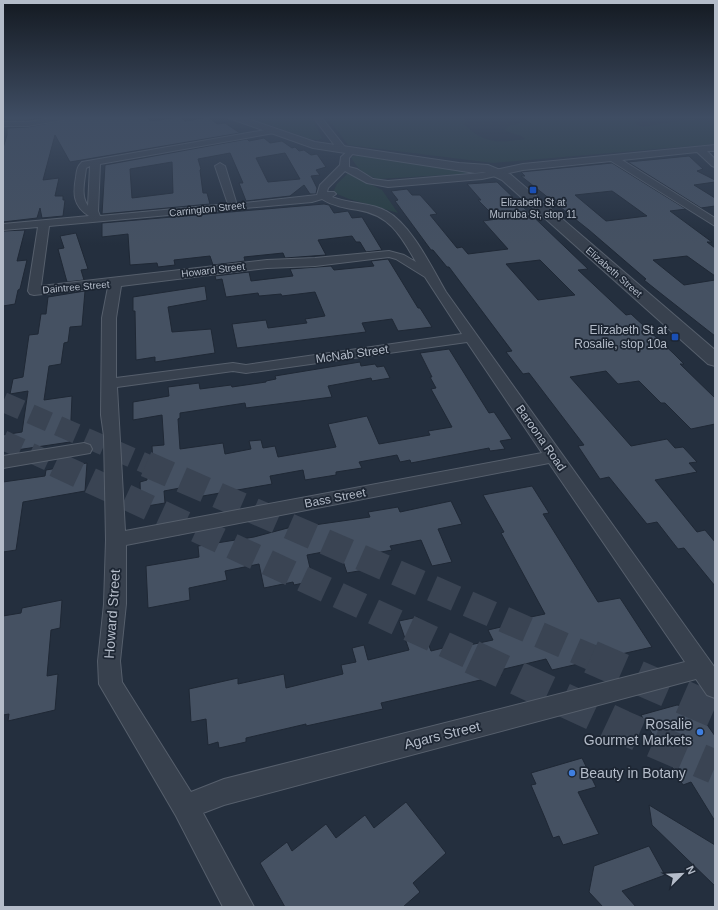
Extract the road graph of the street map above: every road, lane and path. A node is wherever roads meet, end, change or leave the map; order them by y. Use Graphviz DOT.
graph roads {
  1 [pos="107,159"];
  2 [pos="342,159"];
  3 [pos="394,159"];
  4 [pos="598,159"];
  5 [pos="615,159"];
  6 [pos="98,161"];
  7 [pos="345,164"];
  8 [pos="220,166"];
  9 [pos="460,172"];
  10 [pos="492,172"];
  11 [pos="326,195"];
  12 [pos="231,202"];
  13 [pos="94,218"];
  14 [pos="44,223"];
  15 [pos="715,223"];
  16 [pos="3,227"];
  17 [pos="430,274"];
  18 [pos="115,285"];
  19 [pos="468,333"];
  20 [pos="715,360"];
  21 [pos="110,384"];
  22 [pos="84,449"];
  23 [pos="555,456"];
  24 [pos="3,462"];
  25 [pos="116,540"];
  26 [pos="708,677"];
  27 [pos="185,807"];
  28 [pos="239,907"];
  1 -- 6 [label="street"];
  2 -- 7 [label="street"];
  3 -- 9 [label="street, Elizabeth Street"];
  4 -- 10 [label="street"];
  5 -- 15 [label="street"];
  6 -- 13 [label="street"];
  6 -- 13 [label="street"];
  7 -- 9 [label="street"];
  7 -- 11 [label="street"];
  8 -- 12 [label="street"];
  9 -- 10 [label="street, Elizabeth Street"];
  10 -- 20 [label="street, Elizabeth Street"];
  11 -- 12 [label="street, Carrington Street"];
  11 -- 13 [label="street, Carrington Street"];
  11 -- 17 [label="street, Baroona Road"];
  12 -- 13 [label="street, Carrington Street"];
  13 -- 14 [label="street, Carrington Street"];
  14 -- 16 [label="street, Carrington Street"];
  14 -- 18 [label="street, Daintree Street"];
  17 -- 18 [label="street, Howard Street"];
  17 -- 19 [label="street, Baroona Road"];
  18 -- 21 [label="street, Howard Street"];
  19 -- 21 [label="street, McNab Street"];
  19 -- 23 [label="street, Baroona Road"];
  21 -- 25 [label="street, Howard Street"];
  22 -- 24 [label="street"];
  23 -- 25 [label="street, Bass Street"];
  23 -- 26 [label="street, Baroona Road"];
  25 -- 27 [label="street, Howard Street"];
  26 -- 27 [label="street, Agars Street"];
  27 -- 28 [label="street, Howard Street"];
}
